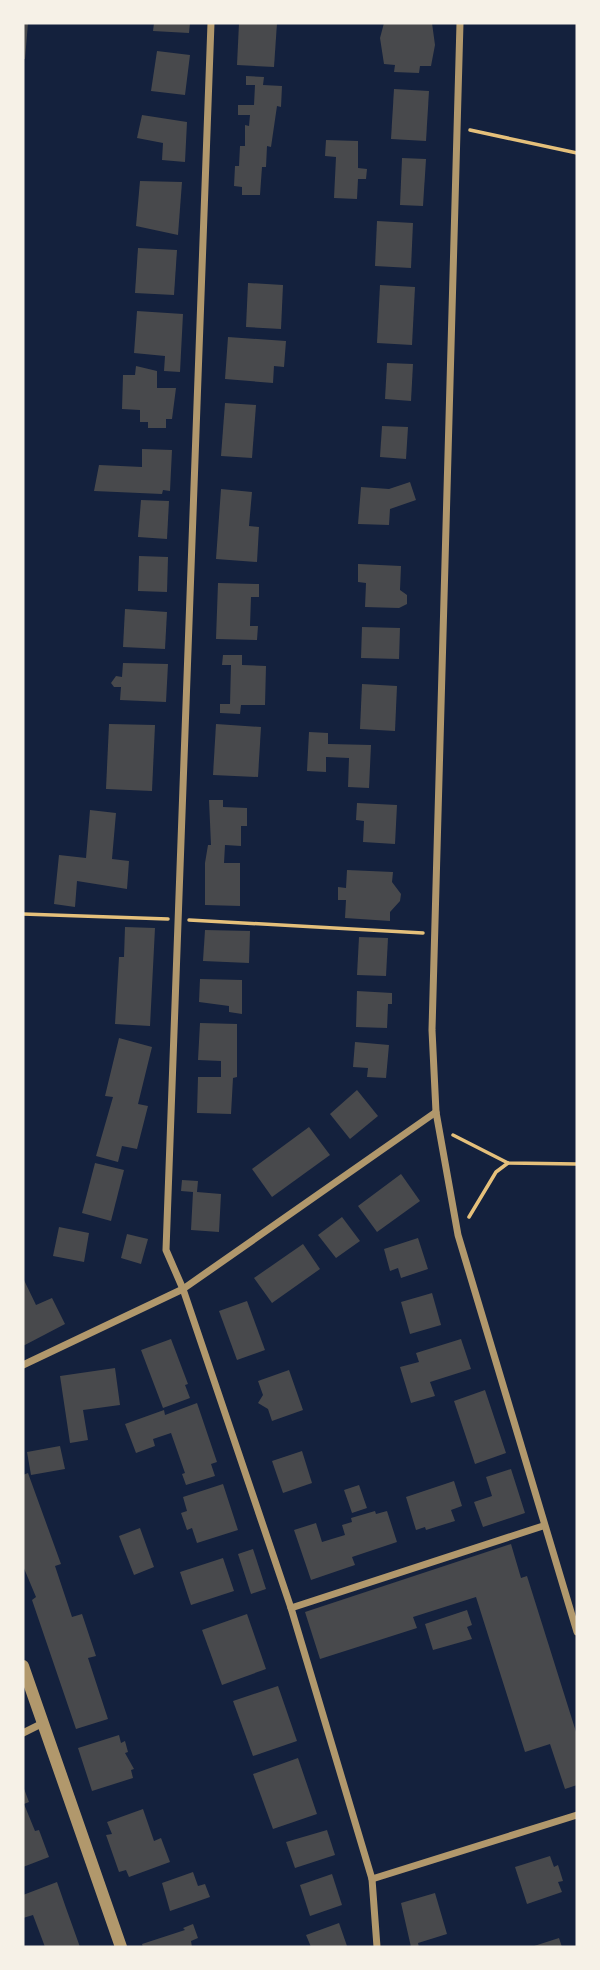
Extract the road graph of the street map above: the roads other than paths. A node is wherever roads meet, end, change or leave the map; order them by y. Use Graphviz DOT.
graph roads {
  1 [pos="211,23"];
  2 [pos="460,23"];
  3 [pos="436,1112"];
  4 [pos="183,1289"];
  5 [pos="23,1365"];
  6 [pos="543,1526"];
  7 [pos="291,1608"];
  8 [pos="577,1632"];
  9 [pos="23,1666"];
  10 [pos="43,1723"];
  11 [pos="23,1733"];
  12 [pos="577,1815"];
  13 [pos="372,1879"];
  14 [pos="121,1947"];
  15 [pos="377,1947"];
  1 -- 4 [label="street"];
  2 -- 3 [label="street"];
  3 -- 4 [label="street"];
  3 -- 6 [label="street"];
  4 -- 5 [label="street"];
  4 -- 7 [label="street"];
  6 -- 7 [label="street"];
  6 -- 8 [label="street"];
  7 -- 13 [label="street"];
  9 -- 10 [label="street"];
  10 -- 11 [label="street"];
  10 -- 14 [label="street"];
  12 -- 13 [label="street"];
  13 -- 15 [label="street"];
}
